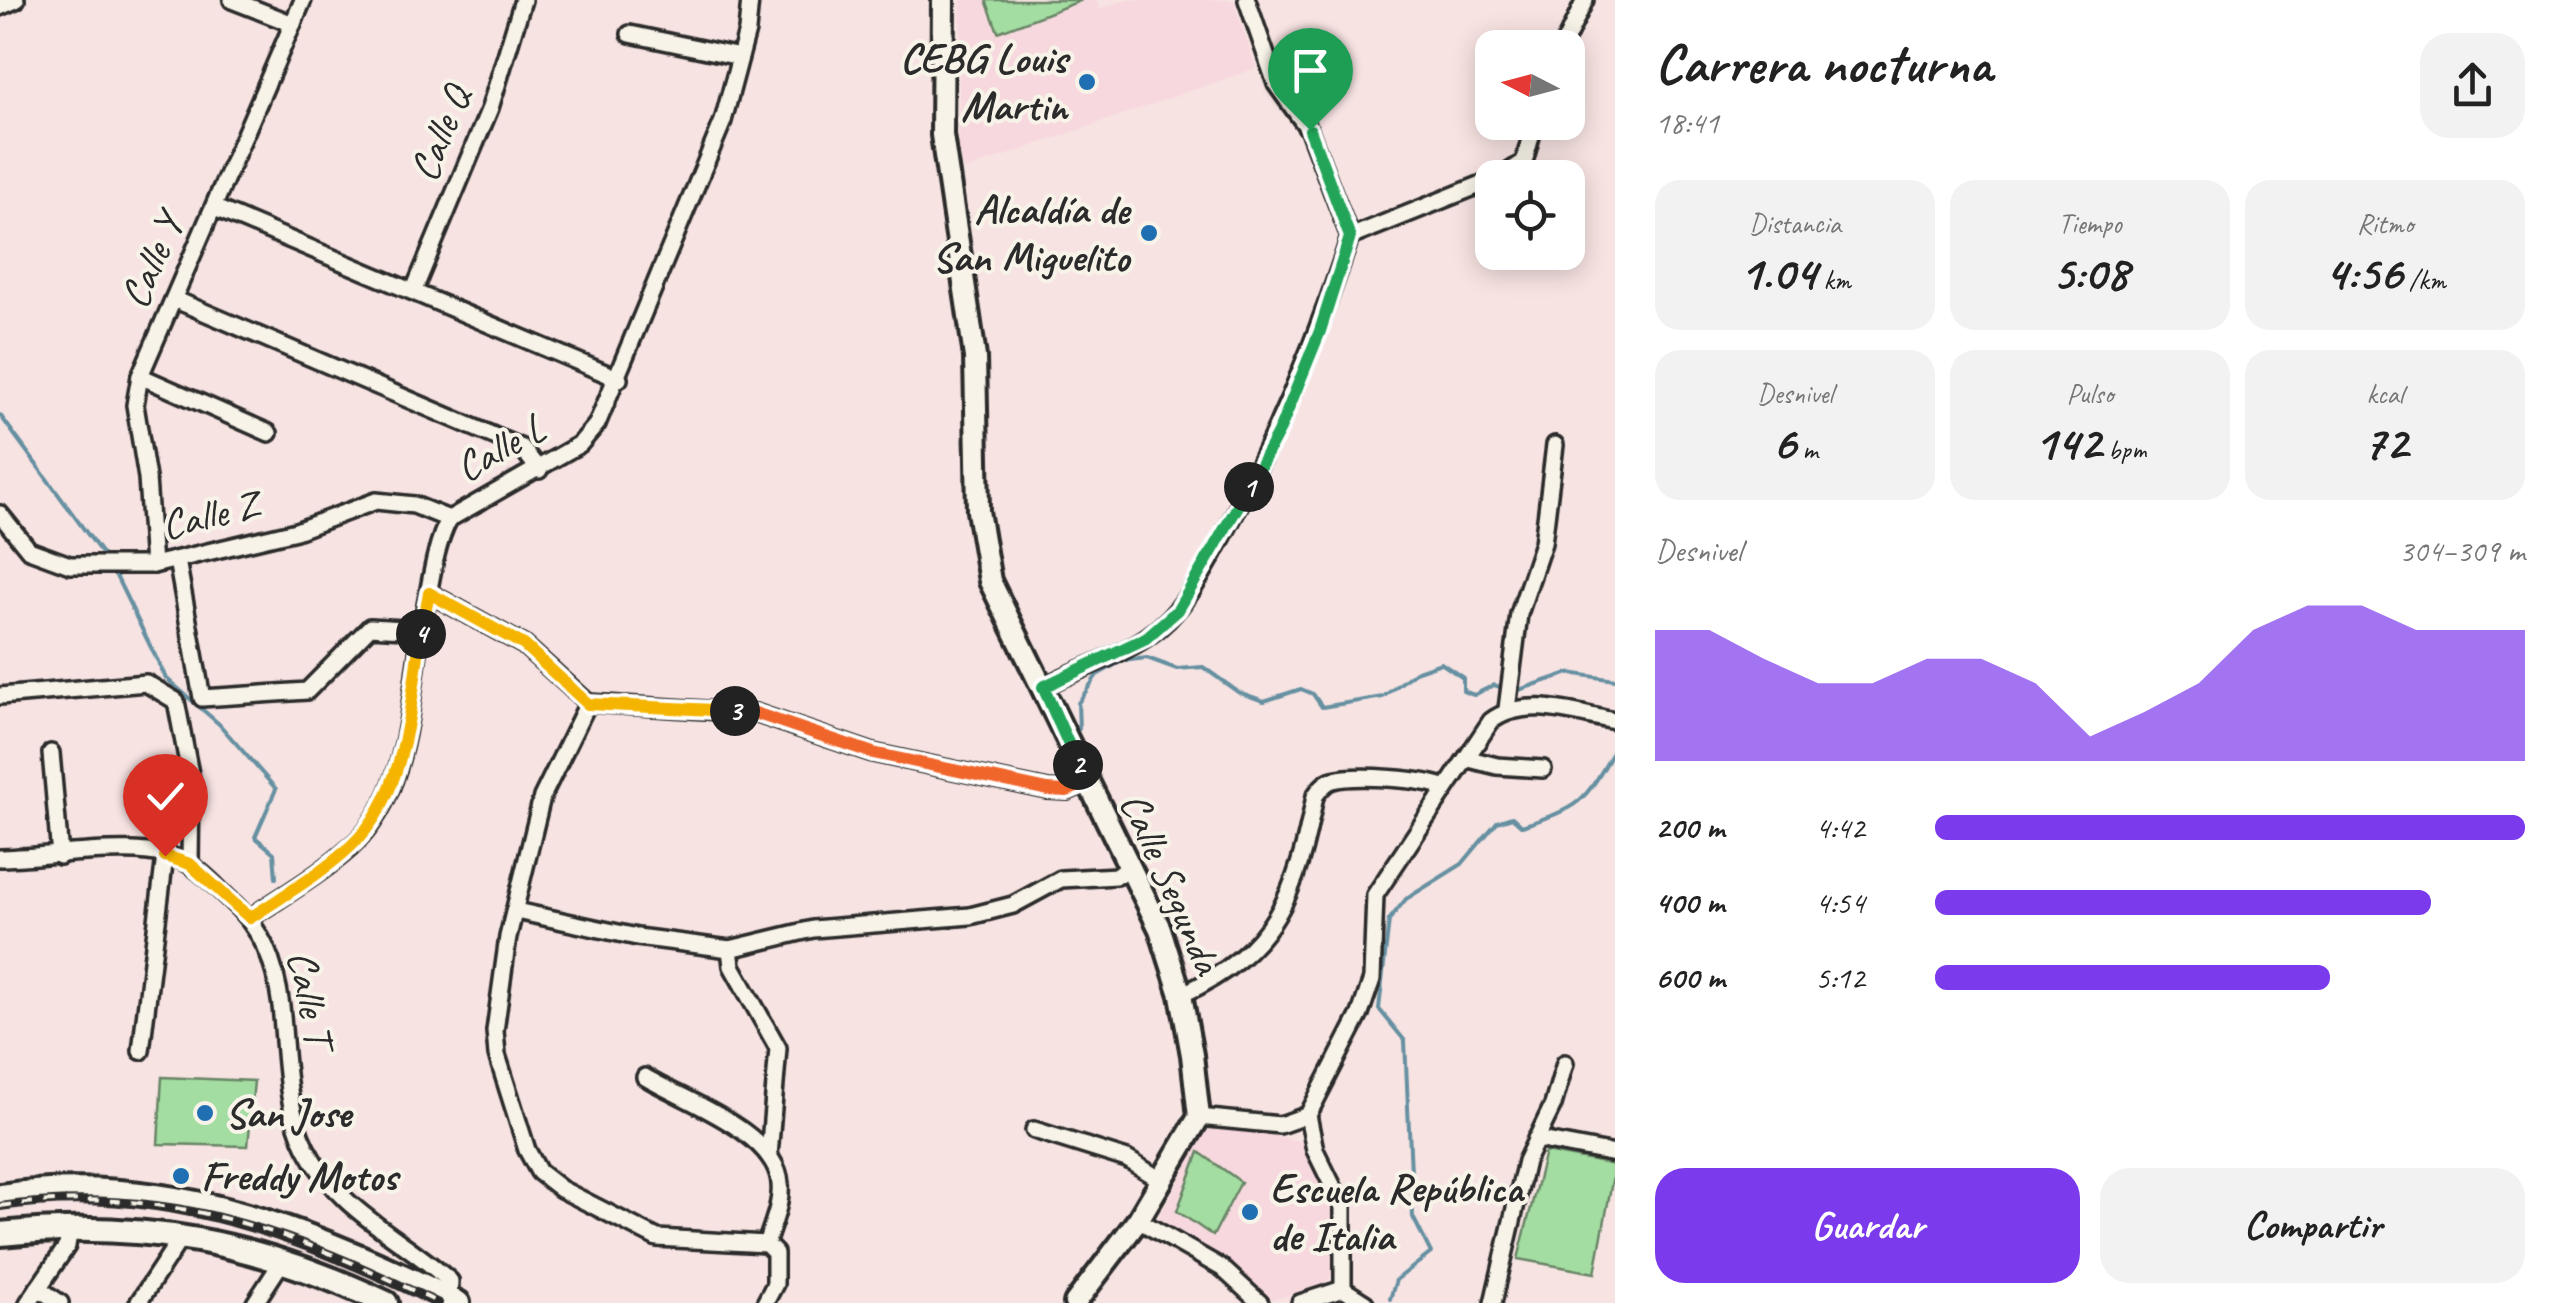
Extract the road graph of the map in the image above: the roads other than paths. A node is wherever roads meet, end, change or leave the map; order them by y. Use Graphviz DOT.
graph roads {
  1 [pos="16,0"];
  2 [pos="232,0"];
  3 [pos="304,0"];
  4 [pos="523,0"];
  5 [pos="750,0"];
  6 [pos="943,0"];
  7 [pos="1248,0"];
  8 [pos="1584,0"];
  9 [pos="0,7"];
  10 [pos="293,24"];
  11 [pos="1570,30"];
  12 [pos="630,34"];
  13 [pos="740,57"];
  14 [pos="1475,187"];
  15 [pos="215,208"];
  16 [pos="1350,237"];
  17 [pos="414,290"];
  18 [pos="176,300"];
  19 [pos="140,376"];
  20 [pos="619,379"];
  21 [pos="270,433"];
  22 [pos="1555,445"];
  23 [pos="538,470"];
  24 [pos="0,514"];
  25 [pos="449,518"];
  26 [pos="177,560"];
  27 [pos="153,565"];
  28 [pos="429,593"];
  29 [pos="422,630"];
  30 [pos="1043,687"];
  31 [pos="1507,694"];
  32 [pos="0,696"];
  33 [pos="588,704"];
  34 [pos="1615,721"];
  35 [pos="51,753"];
  36 [pos="1469,759"];
  37 [pos="1543,769"];
  38 [pos="1086,783"];
  39 [pos="1446,788"];
  40 [pos="60,856"];
  41 [pos="165,856"];
  42 [pos="0,858"];
  43 [pos="190,864"];
  44 [pos="1127,870"];
  45 [pos="516,910"];
  46 [pos="250,918"];
  47 [pos="730,949"];
  48 [pos="1182,995"];
  49 [pos="141,1052"];
  50 [pos="1565,1063"];
  51 [pos="646,1077"];
  52 [pos="1308,1116"];
  53 [pos="1199,1117"];
  54 [pos="1034,1130"];
  55 [pos="1536,1139"];
  56 [pos="1615,1154"];
  57 [pos="769,1156"];
  58 [pos="1161,1180"];
  59 [pos="0,1196"];
  60 [pos="1138,1220"];
  61 [pos="70,1227"];
  62 [pos="0,1234"];
  63 [pos="182,1236"];
  64 [pos="766,1244"];
  65 [pos="283,1260"];
  66 [pos="38,1288"];
  67 [pos="1343,1290"];
  68 [pos="353,1296"];
  69 [pos="454,1301"];
  70 [pos="28,1303"];
  71 [pos="60,1303"];
  72 [pos="138,1303"];
  73 [pos="255,1303"];
  74 [pos="386,1303"];
  75 [pos="765,1303"];
  76 [pos="1075,1303"];
  77 [pos="1260,1303"];
  78 [pos="1300,1303"];
  79 [pos="1364,1303"];
  80 [pos="1492,1303"];
  1 -- 9 [label="street"];
  2 -- 10 [label="street"];
  3 -- 10 [label="street, Calle Y"];
  4 -- 17 [label="street, Calle Q"];
  5 -- 13 [label="street, Calle L"];
  6 -- 30 [label="street, Calle Segunda"];
  7 -- 16 [label="street"];
  8 -- 11 [label="street"];
  10 -- 15 [label="street, Calle Y"];
  12 -- 13 [label="street"];
  13 -- 20 [label="street, Calle L"];
  14 -- 16 [label="street"];
  15 -- 17 [label="street"];
  15 -- 18 [label="street, Calle Y"];
  16 -- 30 [label="street"];
  17 -- 20 [label="street"];
  18 -- 19 [label="street, Calle Y"];
  18 -- 23 [label="street"];
  19 -- 21 [label="street"];
  19 -- 27 [label="street, Calle Y"];
  20 -- 23 [label="street, Calle L"];
  22 -- 31 [label="street"];
  23 -- 25 [label="street, Calle L"];
  24 -- 27 [label="street, Calle Z"];
  25 -- 26 [label="street, Calle Z"];
  25 -- 28 [label="street, Calle L"];
  26 -- 27 [label="street, Calle Z"];
  26 -- 29 [label="street"];
  28 -- 29 [label="street, Calle L"];
  28 -- 33 [label="street"];
  29 -- 46 [label="street, Calle L"];
  30 -- 38 [label="street, Calle Segunda"];
  31 -- 34 [label="street"];
  31 -- 36 [label="street"];
  32 -- 43 [label="street"];
  33 -- 38 [label="street"];
  33 -- 45 [label="street"];
  35 -- 40 [label="street"];
  36 -- 37 [label="street"];
  36 -- 39 [label="street"];
  38 -- 44 [label="street, Calle Segunda"];
  39 -- 48 [label="street"];
  39 -- 52 [label="street"];
  40 -- 41 [label="street, Calle T"];
  40 -- 42 [label="street, Calle T"];
  41 -- 43 [label="street, Calle T"];
  41 -- 49 [label="street"];
  43 -- 46 [label="street, Calle T"];
  44 -- 47 [label="street"];
  44 -- 48 [label="street, Calle Segunda"];
  45 -- 47 [label="street"];
  45 -- 64 [label="street"];
  46 -- 69 [label="street, Calle T"];
  47 -- 57 [label="street"];
  48 -- 53 [label="street, Calle Segunda"];
  50 -- 55 [label="street"];
  51 -- 57 [label="street"];
  52 -- 53 [label="street"];
  52 -- 67 [label="street"];
  53 -- 58 [label="street"];
  54 -- 58 [label="street"];
  55 -- 56 [label="street"];
  55 -- 80 [label="street"];
  57 -- 64 [label="street"];
  58 -- 60 [label="street"];
  59 -- 69 [label="main road"];
  60 -- 76 [label="street"];
  60 -- 77 [label="street"];
  61 -- 62 [label="main road"];
  61 -- 63 [label="main road"];
  61 -- 66 [label="street"];
  63 -- 65 [label="main road"];
  63 -- 72 [label="street"];
  64 -- 75 [label="street"];
  65 -- 68 [label="main road"];
  65 -- 73 [label="street"];
  66 -- 70 [label="street"];
  66 -- 71 [label="street"];
  67 -- 78 [label="street"];
  67 -- 79 [label="street"];
  68 -- 74 [label="main road"];
}
